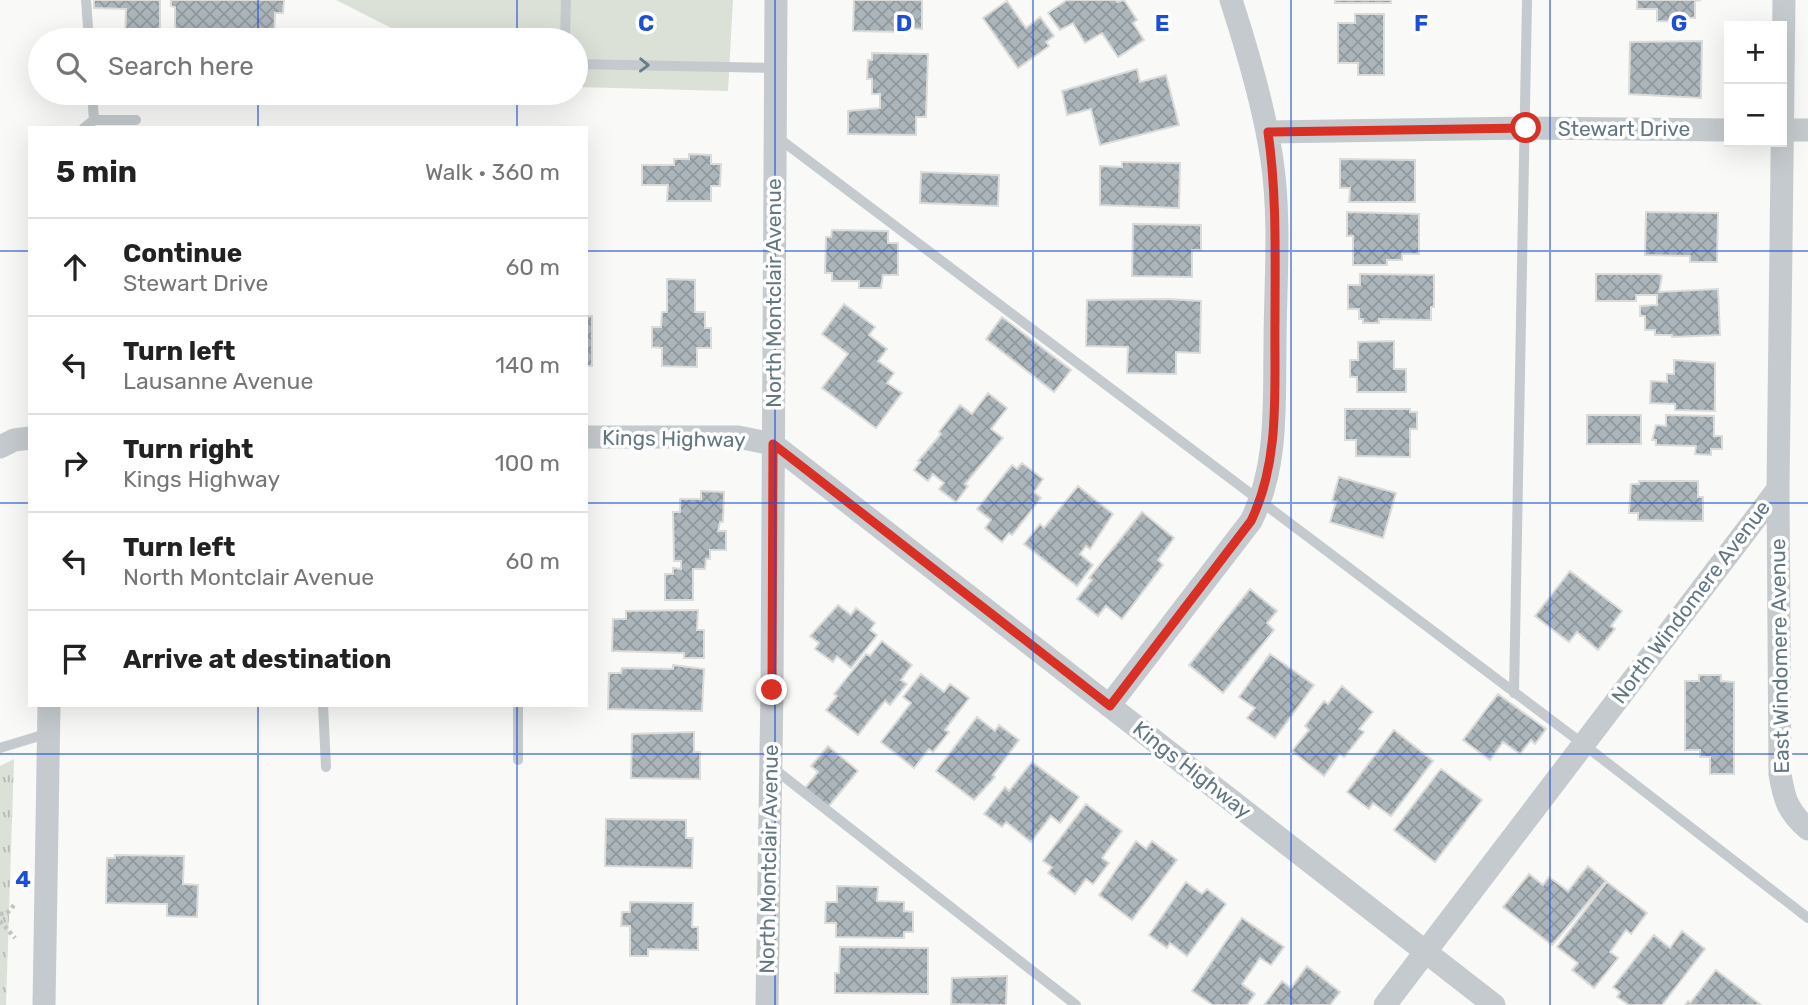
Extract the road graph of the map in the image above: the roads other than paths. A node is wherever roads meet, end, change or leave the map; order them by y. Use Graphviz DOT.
graph roads {
  1 [pos="86,0"];
  2 [pos="566,0"];
  3 [pos="776,0"];
  4 [pos="1231,0"];
  5 [pos="1527,0"];
  6 [pos="1784,0"];
  7 [pos="88,28"];
  8 [pos="565,28"];
  9 [pos="588,64"];
  10 [pos="776,68"];
  11 [pos="1783,84"];
  12 [pos="93,105"];
  13 [pos="94,120"];
  14 [pos="136,120"];
  15 [pos="87,126"];
  16 [pos="1526,128"];
  17 [pos="1724,130"];
  18 [pos="1787,130"];
  19 [pos="1808,130"];
  20 [pos="1268,132"];
  21 [pos="775,135"];
  22 [pos="1782,147"];
  23 [pos="588,437"];
  24 [pos="28,438"];
  25 [pos="773,444"];
  26 [pos="0,447"];
  27 [pos="1777,489"];
  28 [pos="1261,500"];
  29 [pos="1514,692"];
  30 [pos="1110,706"];
  31 [pos="49,707"];
  32 [pos="323,707"];
  33 [pos="518,707"];
  34 [pos="49,733"];
  35 [pos="1583,744"];
  36 [pos="0,748"];
  37 [pos="518,760"];
  38 [pos="326,766"];
  39 [pos="771,766"];
  40 [pos="1802,825"];
  41 [pos="1808,918"];
  42 [pos="1426,953"];
  43 [pos="44,1005"];
  44 [pos="767,1005"];
  45 [pos="1076,1005"];
  46 [pos="1385,1005"];
  47 [pos="1494,1005"];
  1 -- 7 [label="lane"];
  2 -- 8 [label="lane"];
  3 -- 10 [label="street, North Montclair Avenue"];
  4 -- 20 [label="street"];
  5 -- 16 [label="lane"];
  6 -- 11 [label="street, North Windomere Avenue"];
  9 -- 10 [label="lane, one-way"];
  10 -- 21 [label="street, North Montclair Avenue"];
  12 -- 13 [label="lane"];
  13 -- 14 [label="lane"];
  13 -- 15 [label="lane"];
  16 -- 17 [label="street, Stewart Drive"];
  16 -- 20 [label="street, Stewart Drive"];
  16 -- 29 [label="lane"];
  18 -- 19 [label="street"];
  20 -- 28 [label="street"];
  21 -- 25 [label="street, North Montclair Avenue"];
  21 -- 28 [label="lane"];
  22 -- 27 [label="street, North Windomere Avenue"];
  23 -- 25 [label="street, Kings Highway"];
  24 -- 26 [label="street"];
  25 -- 30 [label="street, Kings Highway"];
  25 -- 39 [label="street, North Montclair Avenue"];
  27 -- 35 [label="street, North Windomere Avenue"];
  27 -- 40 [label="street, East Windomere Avenue"];
  28 -- 29 [label="lane"];
  28 -- 30 [label="street"];
  29 -- 35 [label="lane"];
  30 -- 42 [label="street, Kings Highway"];
  31 -- 34 [label="street"];
  32 -- 38 [label="lane"];
  33 -- 37 [label="lane"];
  34 -- 36 [label="lane"];
  34 -- 43 [label="street"];
  35 -- 41 [label="lane"];
  35 -- 42 [label="street, North Windomere Avenue"];
  39 -- 44 [label="street, North Montclair Avenue"];
  39 -- 45 [label="lane"];
  42 -- 46 [label="street, North Windomere Avenue"];
  42 -- 47 [label="street, Kings Highway"];
}
